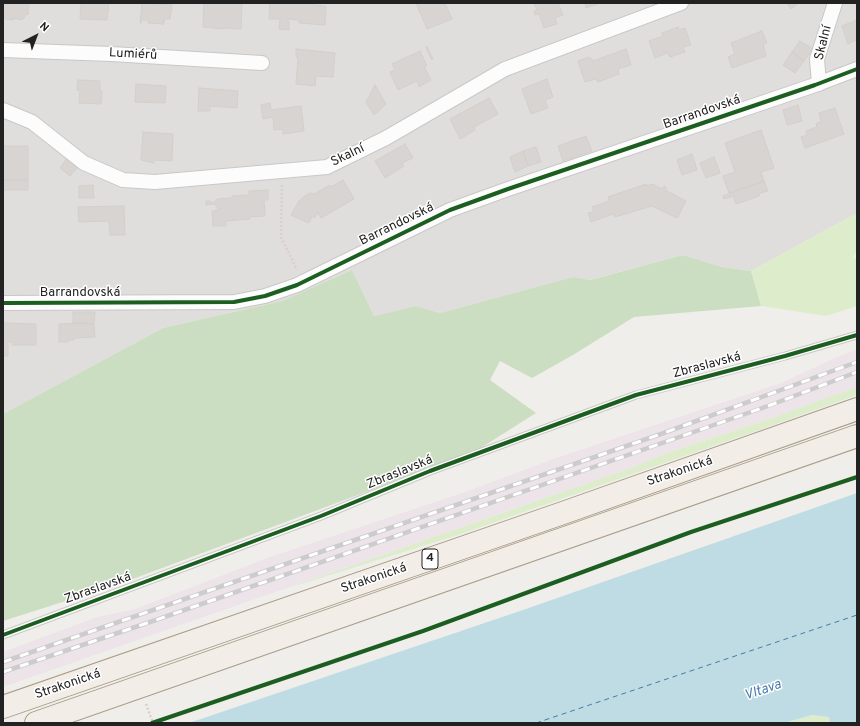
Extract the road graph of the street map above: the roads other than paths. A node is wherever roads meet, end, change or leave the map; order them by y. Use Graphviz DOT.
graph roads {
  1 [pos="681,3"];
  2 [pos="835,3"];
  3 [pos="3,50"];
  4 [pos="262,63"];
  5 [pos="857,69"];
  6 [pos="819,84"];
  7 [pos="3,110"];
  8 [pos="3,303"];
  9 [pos="857,335"];
  10 [pos="857,409"];
  11 [pos="857,436"];
  12 [pos="3,635"];
  13 [pos="3,707"];
  14 [pos="36,723"];
  1 -- 7 [label="street, Skalní"];
  2 -- 6 [label="street, Skalní"];
  3 -- 4 [label="street, Lumiérů"];
  5 -- 6 [label="street, Barrandovská"];
  6 -- 8 [label="street, Barrandovská"];
  9 -- 12 [label="lane, Zbraslavská"];
  10 -- 13 [label="main road, Strakonická / 4"];
  11 -- 14 [label="main road, Strakonická / 4"];
}
